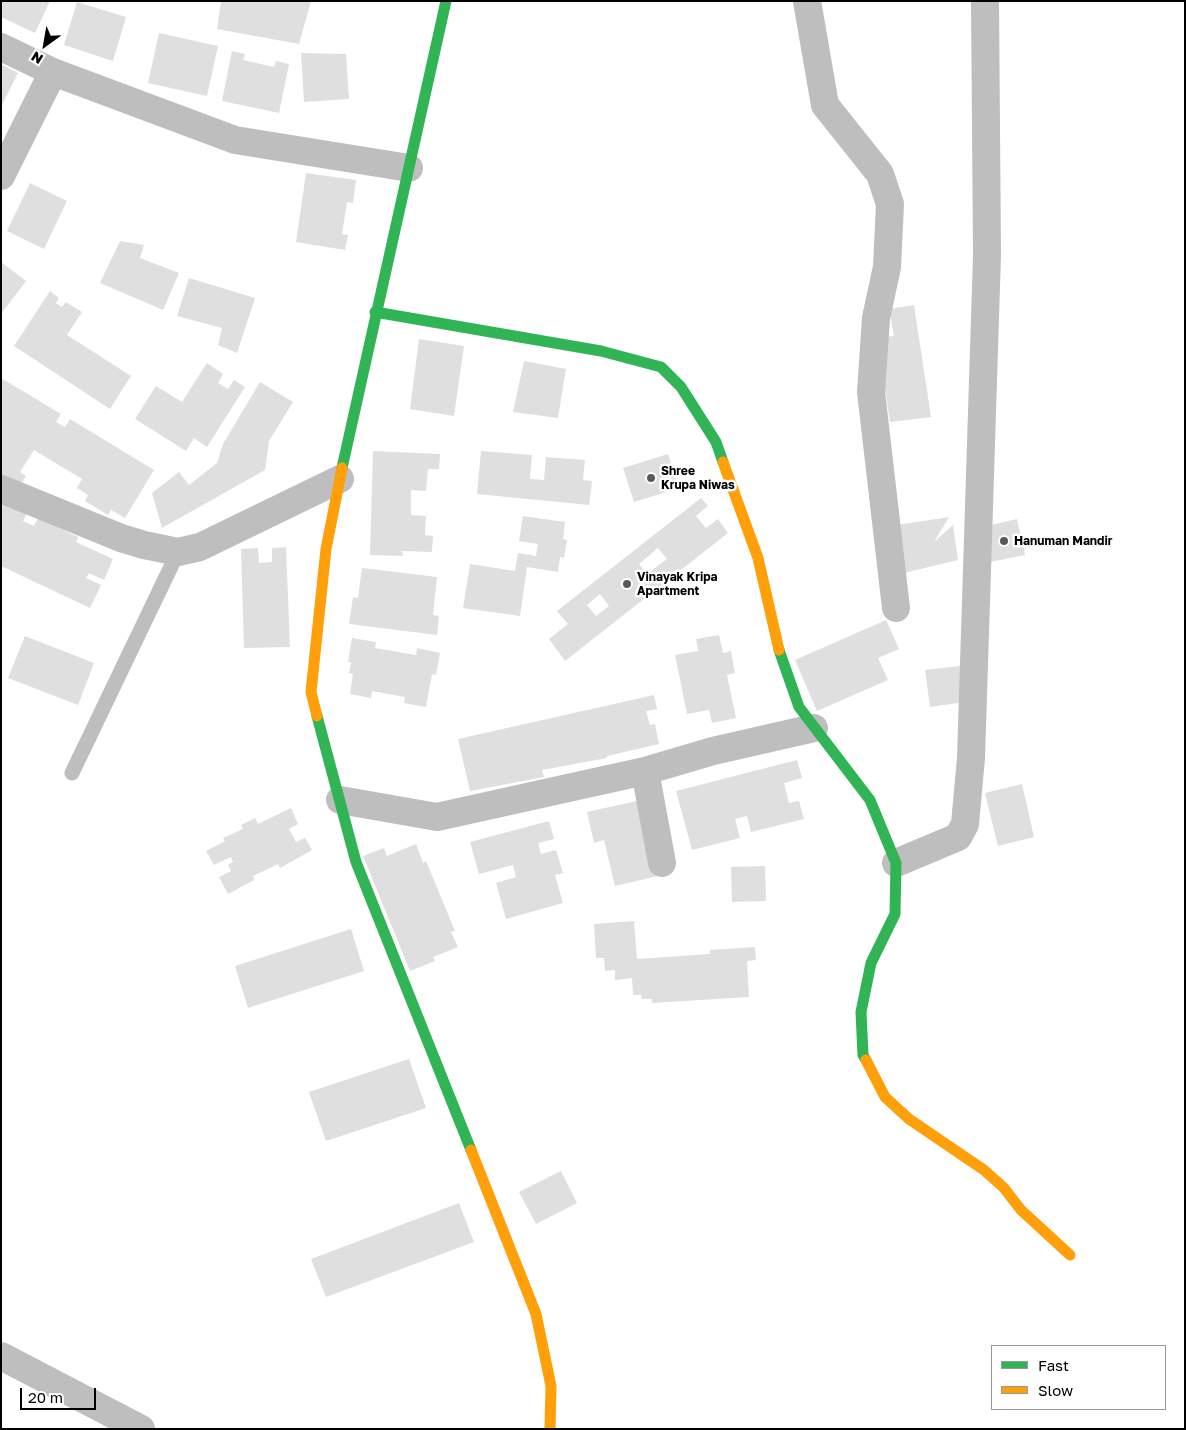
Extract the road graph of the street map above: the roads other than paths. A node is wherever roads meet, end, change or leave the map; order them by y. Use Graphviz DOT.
graph roads {
  1 [pos="446,1"];
  2 [pos="807,1"];
  3 [pos="985,1"];
  4 [pos="1,47"];
  5 [pos="53,72"];
  6 [pos="408,168"];
  7 [pos="1,176"];
  8 [pos="375,312"];
  9 [pos="340,479"];
  10 [pos="1,489"];
  11 [pos="178,552"];
  12 [pos="896,608"];
  13 [pos="814,728"];
  14 [pos="645,771"];
  15 [pos="72,773"];
  16 [pos="340,800"];
  17 [pos="662,863"];
  18 [pos="896,863"];
  19 [pos="1070,1254"];
  20 [pos="1,1356"];
  21 [pos="142,1429"];
  22 [pos="550,1429"];
  1 -- 6 [label="street"];
  2 -- 12 [label="street"];
  3 -- 18 [label="street"];
  4 -- 5 [label="street"];
  5 -- 6 [label="street"];
  5 -- 7 [label="street"];
  6 -- 8 [label="street"];
  8 -- 9 [label="street"];
  8 -- 13 [label="street"];
  9 -- 11 [label="street"];
  9 -- 16 [label="street"];
  10 -- 11 [label="street"];
  11 -- 15 [label="lane"];
  13 -- 14 [label="street"];
  13 -- 18 [label="street"];
  14 -- 16 [label="street"];
  14 -- 17 [label="street"];
  16 -- 22 [label="street"];
  18 -- 19 [label="street"];
  20 -- 21 [label="street"];
}
